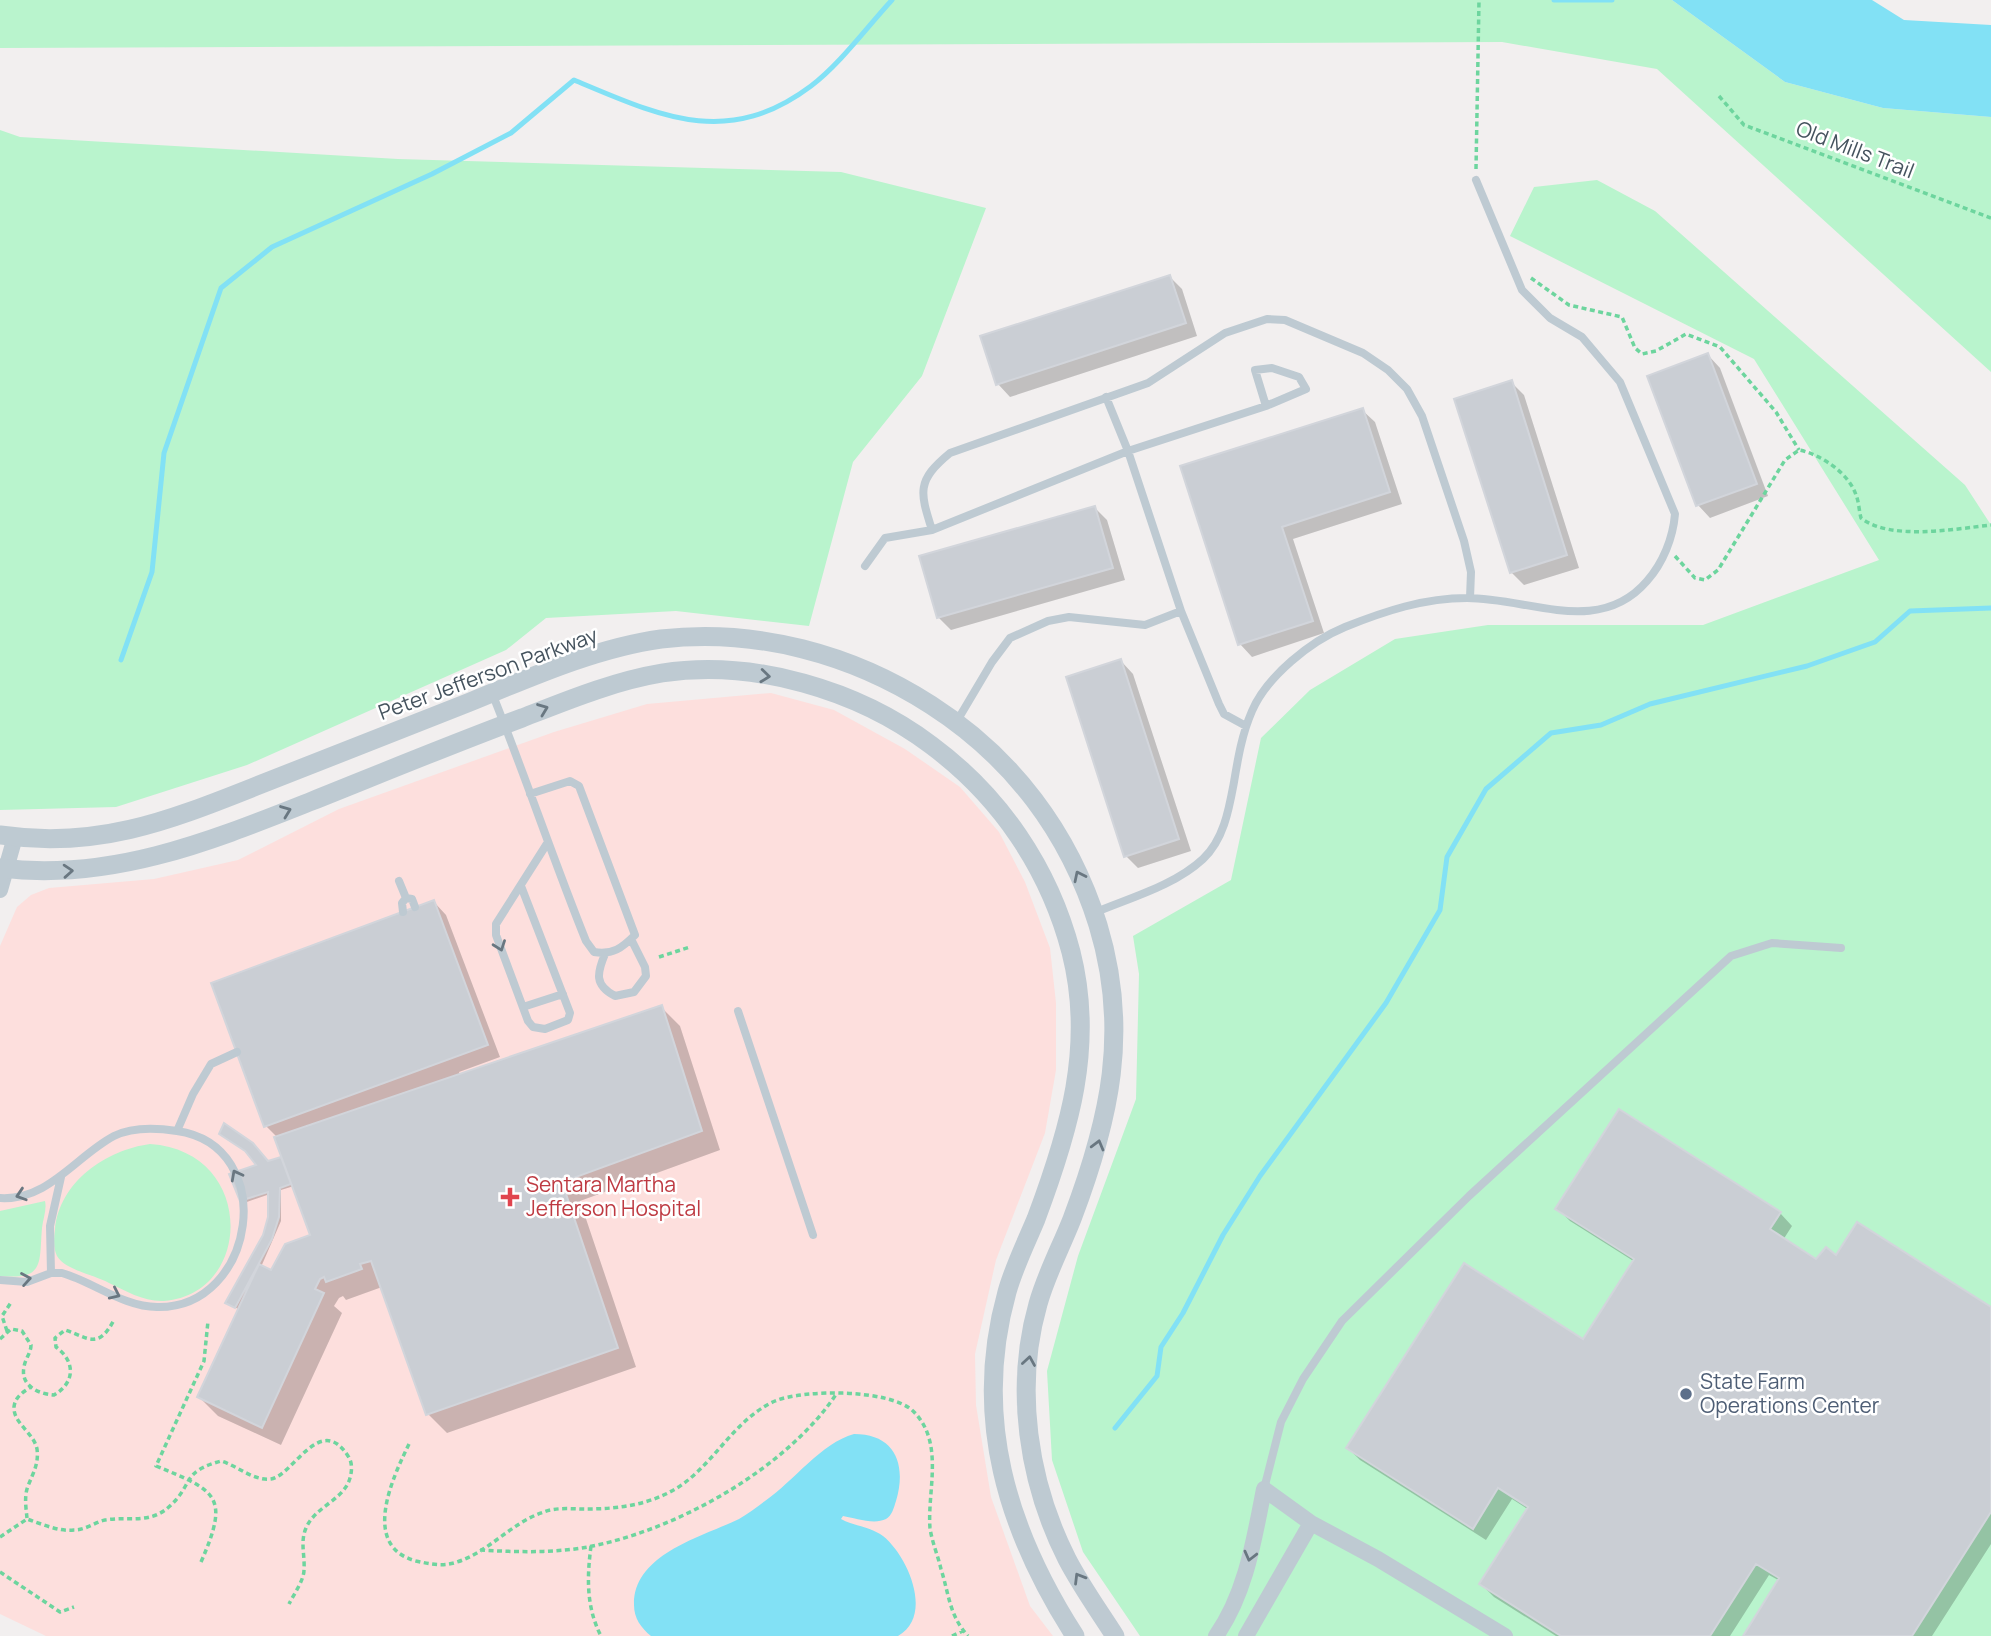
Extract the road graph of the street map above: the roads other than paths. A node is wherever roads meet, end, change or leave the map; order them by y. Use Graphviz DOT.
graph roads {
  1 [pos="1476,180"];
  2 [pos="1106,397"];
  3 [pos="1266,406"];
  4 [pos="1128,452"];
  5 [pos="932,530"];
  6 [pos="865,566"];
  7 [pos="1470,598"];
  8 [pos="1181,611"];
  9 [pos="492,693"];
  10 [pos="957,722"];
  11 [pos="504,724"];
  12 [pos="1246,726"];
  13 [pos="530,793"];
  14 [pos="7,836"];
  15 [pos="548,842"];
  16 [pos="3,869"];
  17 [pos="399,881"];
  18 [pos="521,886"];
  19 [pos="0,890"];
  20 [pos="406,898"];
  21 [pos="415,907"];
  22 [pos="403,912"];
  23 [pos="1094,914"];
  24 [pos="631,939"];
  25 [pos="1841,948"];
  26 [pos="605,954"];
  27 [pos="563,994"];
  28 [pos="523,1007"];
  29 [pos="738,1011"];
  30 [pos="237,1052"];
  31 [pos="177,1131"];
  32 [pos="61,1177"];
  33 [pos="0,1198"];
  34 [pos="813,1235"];
  35 [pos="51,1273"];
  36 [pos="0,1280"];
  37 [pos="1264,1489"];
  38 [pos="1311,1523"];
  39 [pos="1076,1636"];
  40 [pos="1115,1636"];
  41 [pos="1216,1636"];
  42 [pos="1246,1636"];
  43 [pos="1505,1636"];
  1 -- 7 [label="lane"];
  2 -- 4 [label="lane"];
  2 -- 5 [label="lane"];
  2 -- 7 [label="lane"];
  3 -- 3 [label="lane"];
  3 -- 4 [label="lane"];
  4 -- 5 [label="lane"];
  4 -- 8 [label="lane"];
  5 -- 6 [label="lane"];
  7 -- 12 [label="lane"];
  8 -- 10 [label="lane"];
  8 -- 12 [label="lane"];
  9 -- 10 [label="street, Peter Jefferson Parkway"];
  9 -- 11 [label="lane"];
  9 -- 14 [label="street, Peter Jefferson Parkway"];
  23 -- 10 [label="street, Peter Jefferson Parkway, one-way"];
  11 -- 13 [label="lane"];
  16 -- 11 [label="street, one-way"];
  11 -- 39 [label="street, one-way"];
  12 -- 23 [label="lane"];
  13 -- 15 [label="lane"];
  13 -- 24 [label="lane"];
  14 -- 16 [label="street"];
  15 -- 18 [label="lane"];
  15 -- 26 [label="lane"];
  16 -- 19 [label="street"];
  17 -- 20 [label="lane"];
  18 -- 27 [label="lane"];
  18 -- 28 [label="lane, one-way"];
  20 -- 21 [label="lane"];
  20 -- 22 [label="lane"];
  40 -- 23 [label="street, Peter Jefferson Parkway, one-way"];
  24 -- 26 [label="lane"];
  24 -- 26 [label="lane"];
  25 -- 37 [label="lane"];
  27 -- 28 [label="lane"];
  27 -- 28 [label="lane"];
  29 -- 34 [label="lane"];
  30 -- 31 [label="lane"];
  31 -- 32 [label="lane"];
  35 -- 31 [label="lane, one-way"];
  32 -- 33 [label="lane, one-way"];
  32 -- 35 [label="lane"];
  36 -- 35 [label="lane, one-way"];
  37 -- 38 [label="street"];
  37 -- 41 [label="street, one-way"];
  38 -- 42 [label="street"];
  38 -- 43 [label="street"];
}
